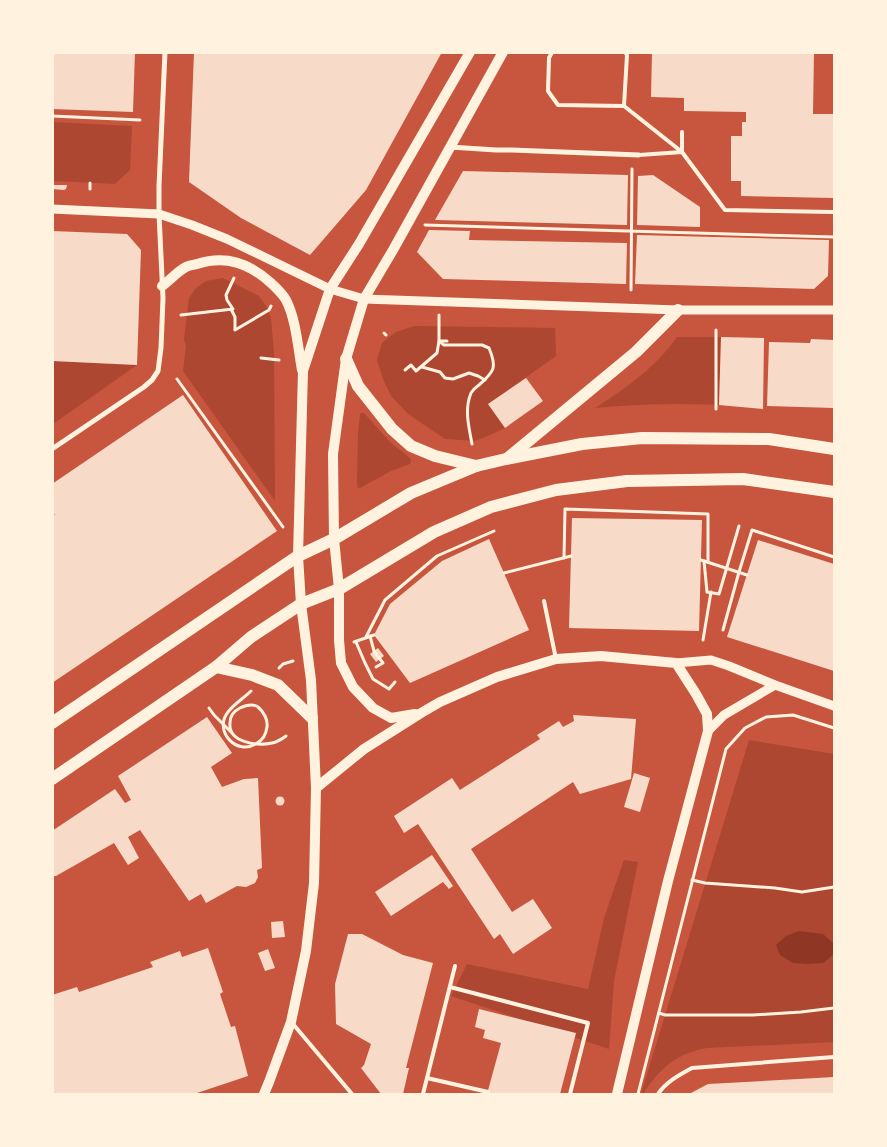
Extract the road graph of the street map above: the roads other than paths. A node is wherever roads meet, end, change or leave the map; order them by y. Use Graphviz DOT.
graph roads {
  1 [pos="165,52"];
  2 [pos="470,52"];
  3 [pos="503,52"];
  4 [pos="552,52"];
  5 [pos="625,52"];
  6 [pos="624,106"];
  7 [pos="682,132"];
  8 [pos="450,147"];
  9 [pos="682,152"];
  10 [pos="640,155"];
  11 [pos="52,209"];
  12 [pos="834,212"];
  13 [pos="159,214"];
  14 [pos="162,286"];
  15 [pos="330,289"];
  16 [pos="364,299"];
  17 [pos="678,310"];
  18 [pos="834,310"];
  19 [pos="346,359"];
  20 [pos="303,371"];
  21 [pos="52,449"];
  22 [pos="834,449"];
  23 [pos="506,459"];
  24 [pos="476,466"];
  25 [pos="834,492"];
  26 [pos="334,539"];
  27 [pos="298,556"];
  28 [pos="339,589"];
  29 [pos="544,601"];
  30 [pos="301,604"];
  31 [pos="556,659"];
  32 [pos="676,663"];
  33 [pos="216,666"];
  34 [pos="774,685"];
  35 [pos="834,706"];
  36 [pos="421,713"];
  37 [pos="312,718"];
  38 [pos="52,723"];
  39 [pos="708,731"];
  40 [pos="52,779"];
  41 [pos="316,788"];
  42 [pos="455,966"];
  43 [pos="450,987"];
  44 [pos="291,1022"];
  45 [pos="834,1057"];
  46 [pos="427,1078"];
  47 [pos="488,1092"];
  48 [pos="264,1094"];
  49 [pos="352,1094"];
  50 [pos="423,1094"];
  51 [pos="570,1094"];
  52 [pos="617,1094"];
  53 [pos="658,1094"];
  1 -- 13 [label="street"];
  2 -- 15 [label="main road"];
  3 -- 8 [label="main road"];
  4 -- 6 [label="lane"];
  5 -- 6 [label="lane"];
  6 -- 9 [label="lane"];
  7 -- 9 [label="lane"];
  8 -- 10 [label="street"];
  8 -- 16 [label="main road"];
  9 -- 10 [label="lane"];
  9 -- 12 [label="lane"];
  11 -- 13 [label="street"];
  13 -- 14 [label="street"];
  13 -- 15 [label="street"];
  14 -- 20 [label="main road"];
  14 -- 21 [label="street"];
  15 -- 16 [label="street"];
  15 -- 20 [label="main road"];
  16 -- 17 [label="street"];
  16 -- 19 [label="main road"];
  17 -- 18 [label="street"];
  17 -- 23 [label="main road"];
  19 -- 24 [label="main road"];
  19 -- 26 [label="main road"];
  20 -- 27 [label="main road"];
  22 -- 23 [label="main road"];
  23 -- 24 [label="main road"];
  24 -- 26 [label="main road"];
  25 -- 28 [label="main road"];
  26 -- 27 [label="main road"];
  26 -- 28 [label="main road"];
  27 -- 30 [label="main road"];
  27 -- 38 [label="main road"];
  28 -- 30 [label="main road"];
  28 -- 36 [label="main road"];
  29 -- 31 [label="lane"];
  30 -- 33 [label="main road"];
  30 -- 37 [label="main road"];
  31 -- 32 [label="main road"];
  31 -- 36 [label="main road"];
  32 -- 34 [label="street"];
  32 -- 39 [label="main road"];
  33 -- 37 [label="main road"];
  33 -- 40 [label="main road"];
  34 -- 35 [label="street"];
  34 -- 39 [label="street"];
  36 -- 41 [label="main road"];
  37 -- 41 [label="main road"];
  39 -- 52 [label="main road"];
  41 -- 44 [label="main road"];
  42 -- 43 [label="lane"];
  43 -- 46 [label="lane"];
  43 -- 51 [label="lane"];
  44 -- 48 [label="main road"];
  44 -- 49 [label="lane"];
  45 -- 53 [label="lane"];
  46 -- 47 [label="lane"];
  46 -- 50 [label="lane"];
}
